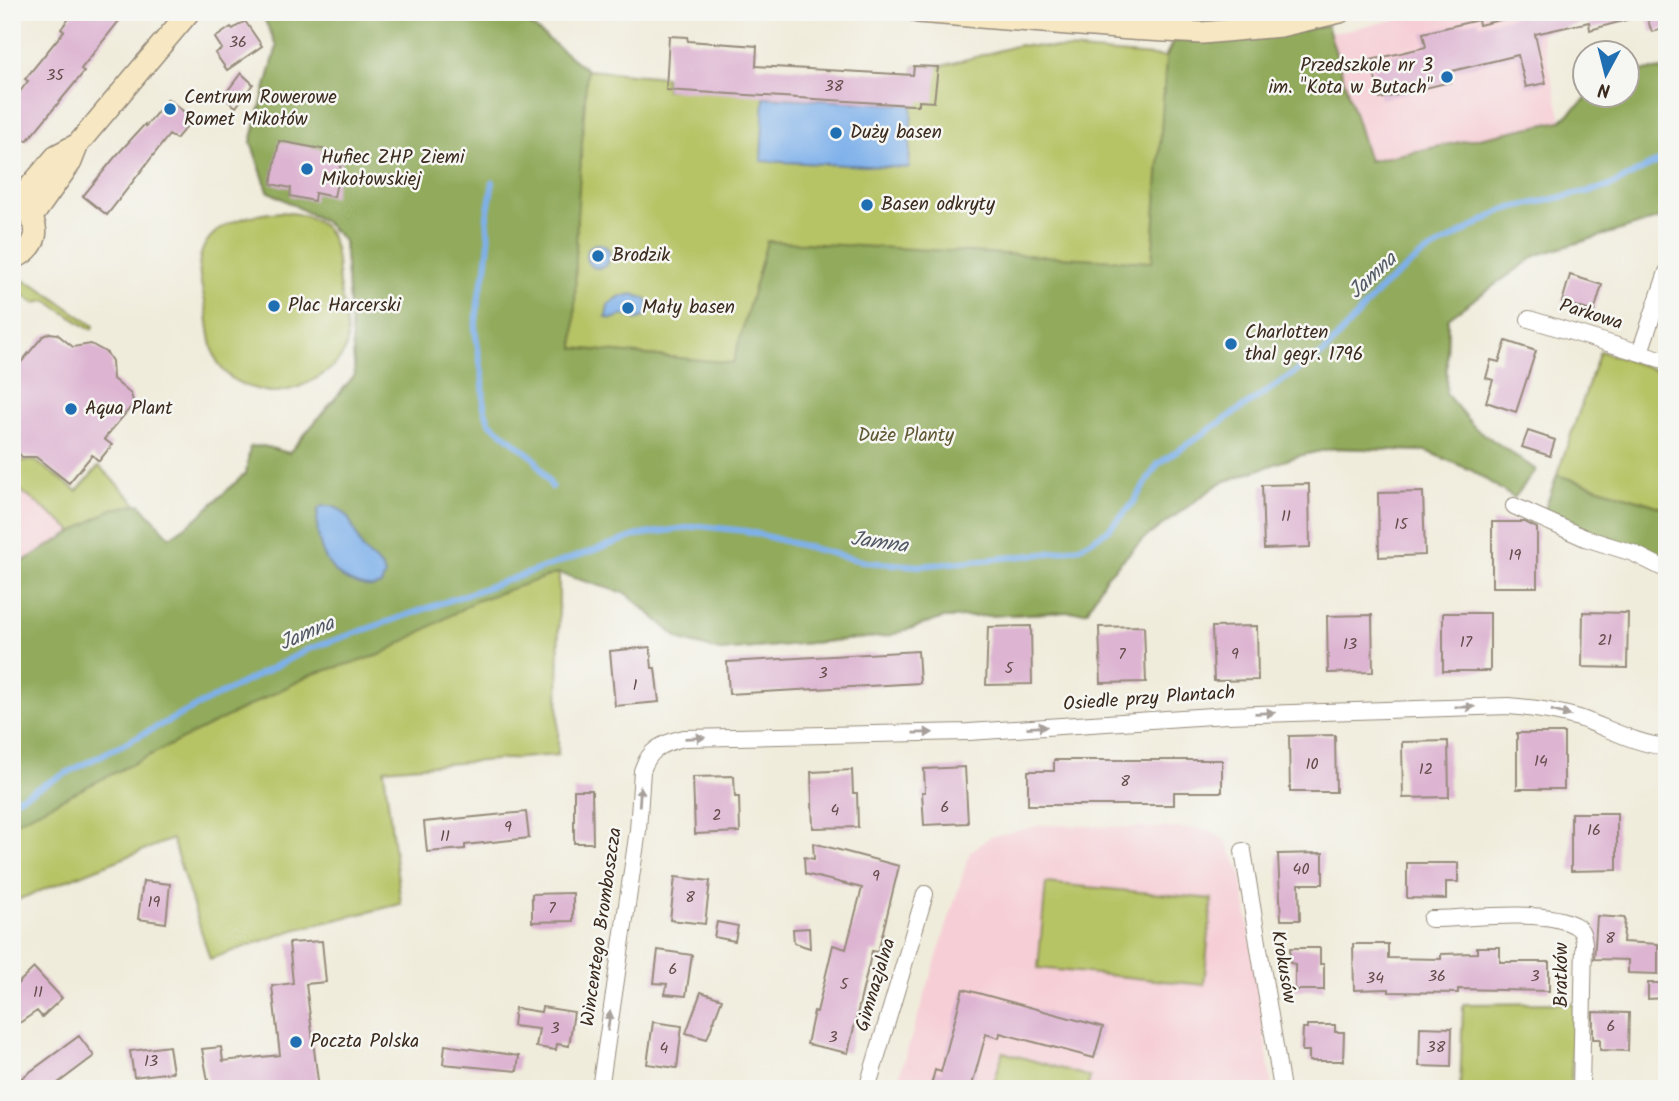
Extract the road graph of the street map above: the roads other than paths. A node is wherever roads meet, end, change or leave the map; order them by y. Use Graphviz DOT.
graph roads {
  1 [pos="189,12"];
  2 [pos="918,12"];
  3 [pos="1336,13"];
  4 [pos="1279,19"];
  5 [pos="20,208"];
  6 [pos="12,259"];
  7 [pos="1667,272"];
  8 [pos="1530,319"];
  9 [pos="1640,352"];
  10 [pos="1667,362"];
  11 [pos="1514,506"];
  12 [pos="1667,570"];
  13 [pos="1667,747"];
  14 [pos="642,771"];
  15 [pos="1243,851"];
  16 [pos="925,894"];
  17 [pos="1431,919"];
  18 [pos="600,1089"];
  19 [pos="867,1089"];
  20 [pos="1282,1089"];
  21 [pos="1581,1089"];
  1 -- 5 [label="street"];
  2 -- 4 [label="street"];
  3 -- 4 [label="street"];
  5 -- 6 [label="street"];
  7 -- 9 [label="street, Parkowa"];
  8 -- 9 [label="street, Parkowa"];
  9 -- 10 [label="street, Parkowa"];
  11 -- 12 [label="street"];
  14 -- 13 [label="street, Osiedle przy Plantach, one-way"];
  18 -- 14 [label="street, Wincentego Bromboszcza, one-way"];
  15 -- 20 [label="street, Krokusów"];
  16 -- 19 [label="street, Gimnazjalna"];
  17 -- 21 [label="street, Bratków"];
}
